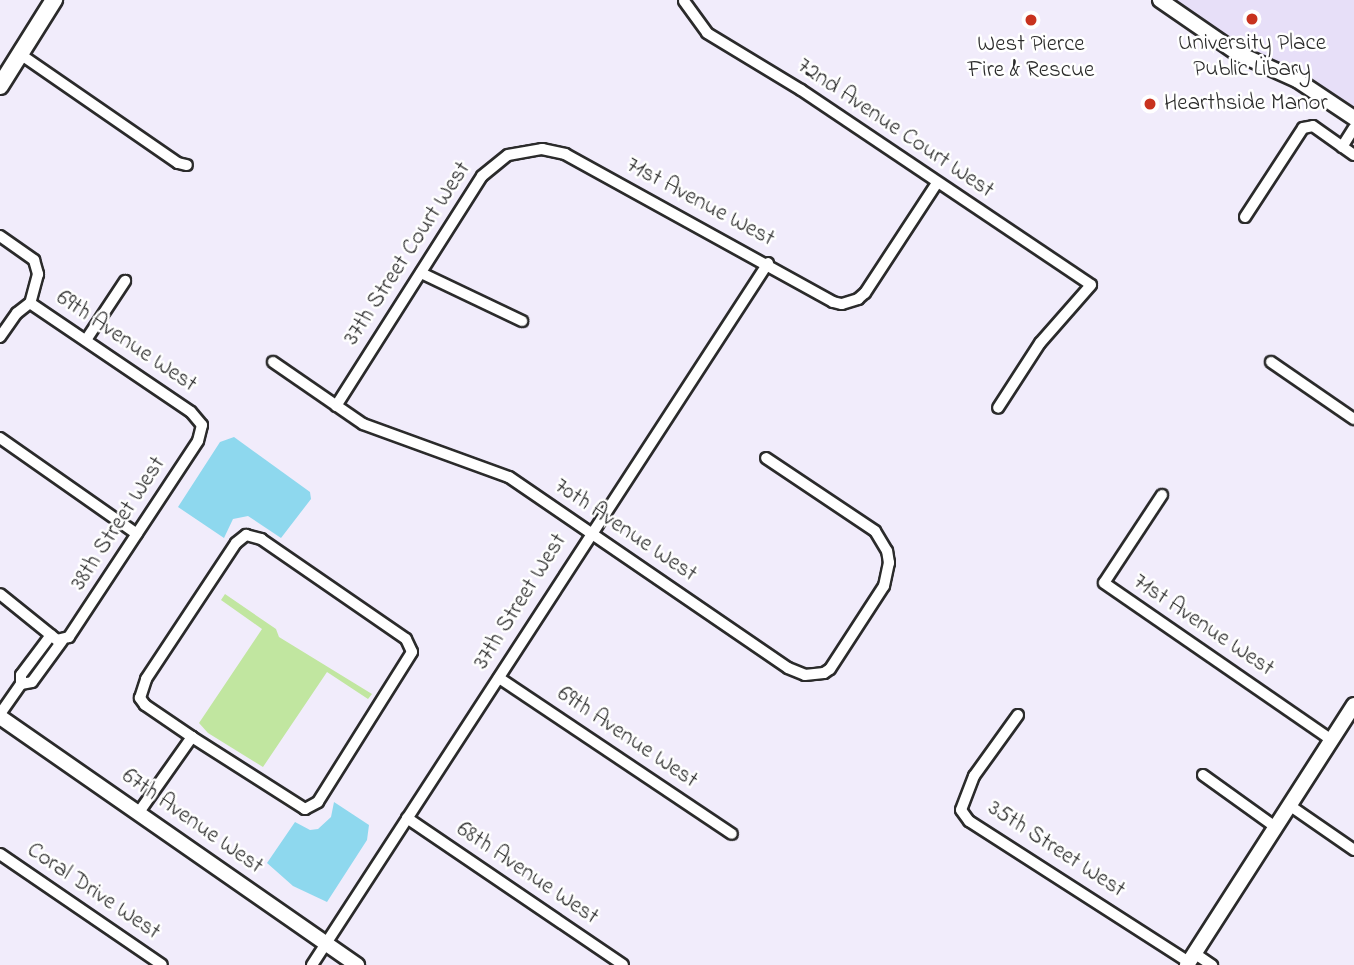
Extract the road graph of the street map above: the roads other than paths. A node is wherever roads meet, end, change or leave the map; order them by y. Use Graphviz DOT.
graph roads {
  1 [pos="54,0"];
  2 [pos="1160,0"];
  3 [pos="684,1"];
  4 [pos="20,54"];
  5 [pos="0,86"];
  6 [pos="1354,118"];
  7 [pos="1354,128"];
  8 [pos="1342,147"];
  9 [pos="533,149"];
  10 [pos="1354,155"];
  11 [pos="187,165"];
  12 [pos="937,183"];
  13 [pos="1245,217"];
  14 [pos="0,236"];
  15 [pos="768,263"];
  16 [pos="421,273"];
  17 [pos="125,281"];
  18 [pos="26,305"];
  19 [pos="522,321"];
  20 [pos="0,337"];
  21 [pos="86,340"];
  22 [pos="273,362"];
  23 [pos="1271,362"];
  24 [pos="336,406"];
  25 [pos="998,408"];
  26 [pos="1354,419"];
  27 [pos="202,425"];
  28 [pos="0,438"];
  29 [pos="766,458"];
  30 [pos="1162,495"];
  31 [pos="590,532"];
  32 [pos="137,534"];
  33 [pos="0,594"];
  34 [pos="51,635"];
  35 [pos="62,641"];
  36 [pos="499,678"];
  37 [pos="21,684"];
  38 [pos="1354,705"];
  39 [pos="0,715"];
  40 [pos="1018,715"];
  41 [pos="192,737"];
  42 [pos="1332,740"];
  43 [pos="1203,775"];
  44 [pos="1289,805"];
  45 [pos="139,812"];
  46 [pos="407,818"];
  47 [pos="1274,827"];
  48 [pos="732,834"];
  49 [pos="1354,850"];
  50 [pos="0,854"];
  51 [pos="326,943"];
  52 [pos="1190,960"];
  53 [pos="162,965"];
  54 [pos="312,965"];
  55 [pos="357,965"];
  56 [pos="623,965"];
  57 [pos="1212,965"];
  1 -- 4 [label="main road"];
  2 -- 6 [label="street"];
  3 -- 12 [label="street, 72nd Avenue Court West"];
  4 -- 5 [label="main road"];
  4 -- 11 [label="street"];
  7 -- 8 [label="street"];
  8 -- 10 [label="street"];
  8 -- 13 [label="street"];
  9 -- 15 [label="street, 71st Avenue West"];
  9 -- 16 [label="street, 37th Street Court West"];
  12 -- 15 [label="street, 71st Avenue West"];
  12 -- 25 [label="street, 72nd Avenue Court West"];
  14 -- 18 [label="street"];
  15 -- 31 [label="street, 37th Street West"];
  16 -- 19 [label="street"];
  16 -- 24 [label="street, 37th Street Court West"];
  17 -- 21 [label="street"];
  18 -- 20 [label="street"];
  18 -- 21 [label="street, 69th Avenue West"];
  21 -- 27 [label="street, 69th Avenue West"];
  22 -- 24 [label="street, 70th Avenue West"];
  23 -- 26 [label="street"];
  24 -- 31 [label="street, 70th Avenue West"];
  27 -- 32 [label="street, 38th Street West"];
  28 -- 32 [label="street"];
  29 -- 31 [label="street, 70th Avenue West"];
  30 -- 42 [label="street, 71st Avenue West"];
  31 -- 36 [label="street, 37th Street West"];
  32 -- 35 [label="street, 38th Street West"];
  33 -- 34 [label="street"];
  34 -- 35 [label="street"];
  34 -- 37 [label="street, 38th Street West"];
  35 -- 37 [label="street, 38th Street West"];
  36 -- 46 [label="street, 37th Street West"];
  36 -- 48 [label="street, 69th Avenue West"];
  37 -- 39 [label="street, 38th Street West"];
  38 -- 42 [label="street"];
  39 -- 45 [label="street, 67th Avenue West"];
  40 -- 52 [label="street, 35th Street West"];
  41 -- 41 [label="street"];
  41 -- 45 [label="street"];
  42 -- 44 [label="street"];
  43 -- 47 [label="street"];
  44 -- 47 [label="street"];
  44 -- 49 [label="street"];
  45 -- 51 [label="street, 67th Avenue West"];
  46 -- 51 [label="street, 37th Street West"];
  46 -- 56 [label="street, 68th Avenue West"];
  47 -- 52 [label="street"];
  50 -- 53 [label="street, Coral Drive West"];
  51 -- 54 [label="street, 37th Street West"];
  51 -- 55 [label="street, 67th Avenue West"];
  52 -- 57 [label="street"];
}
